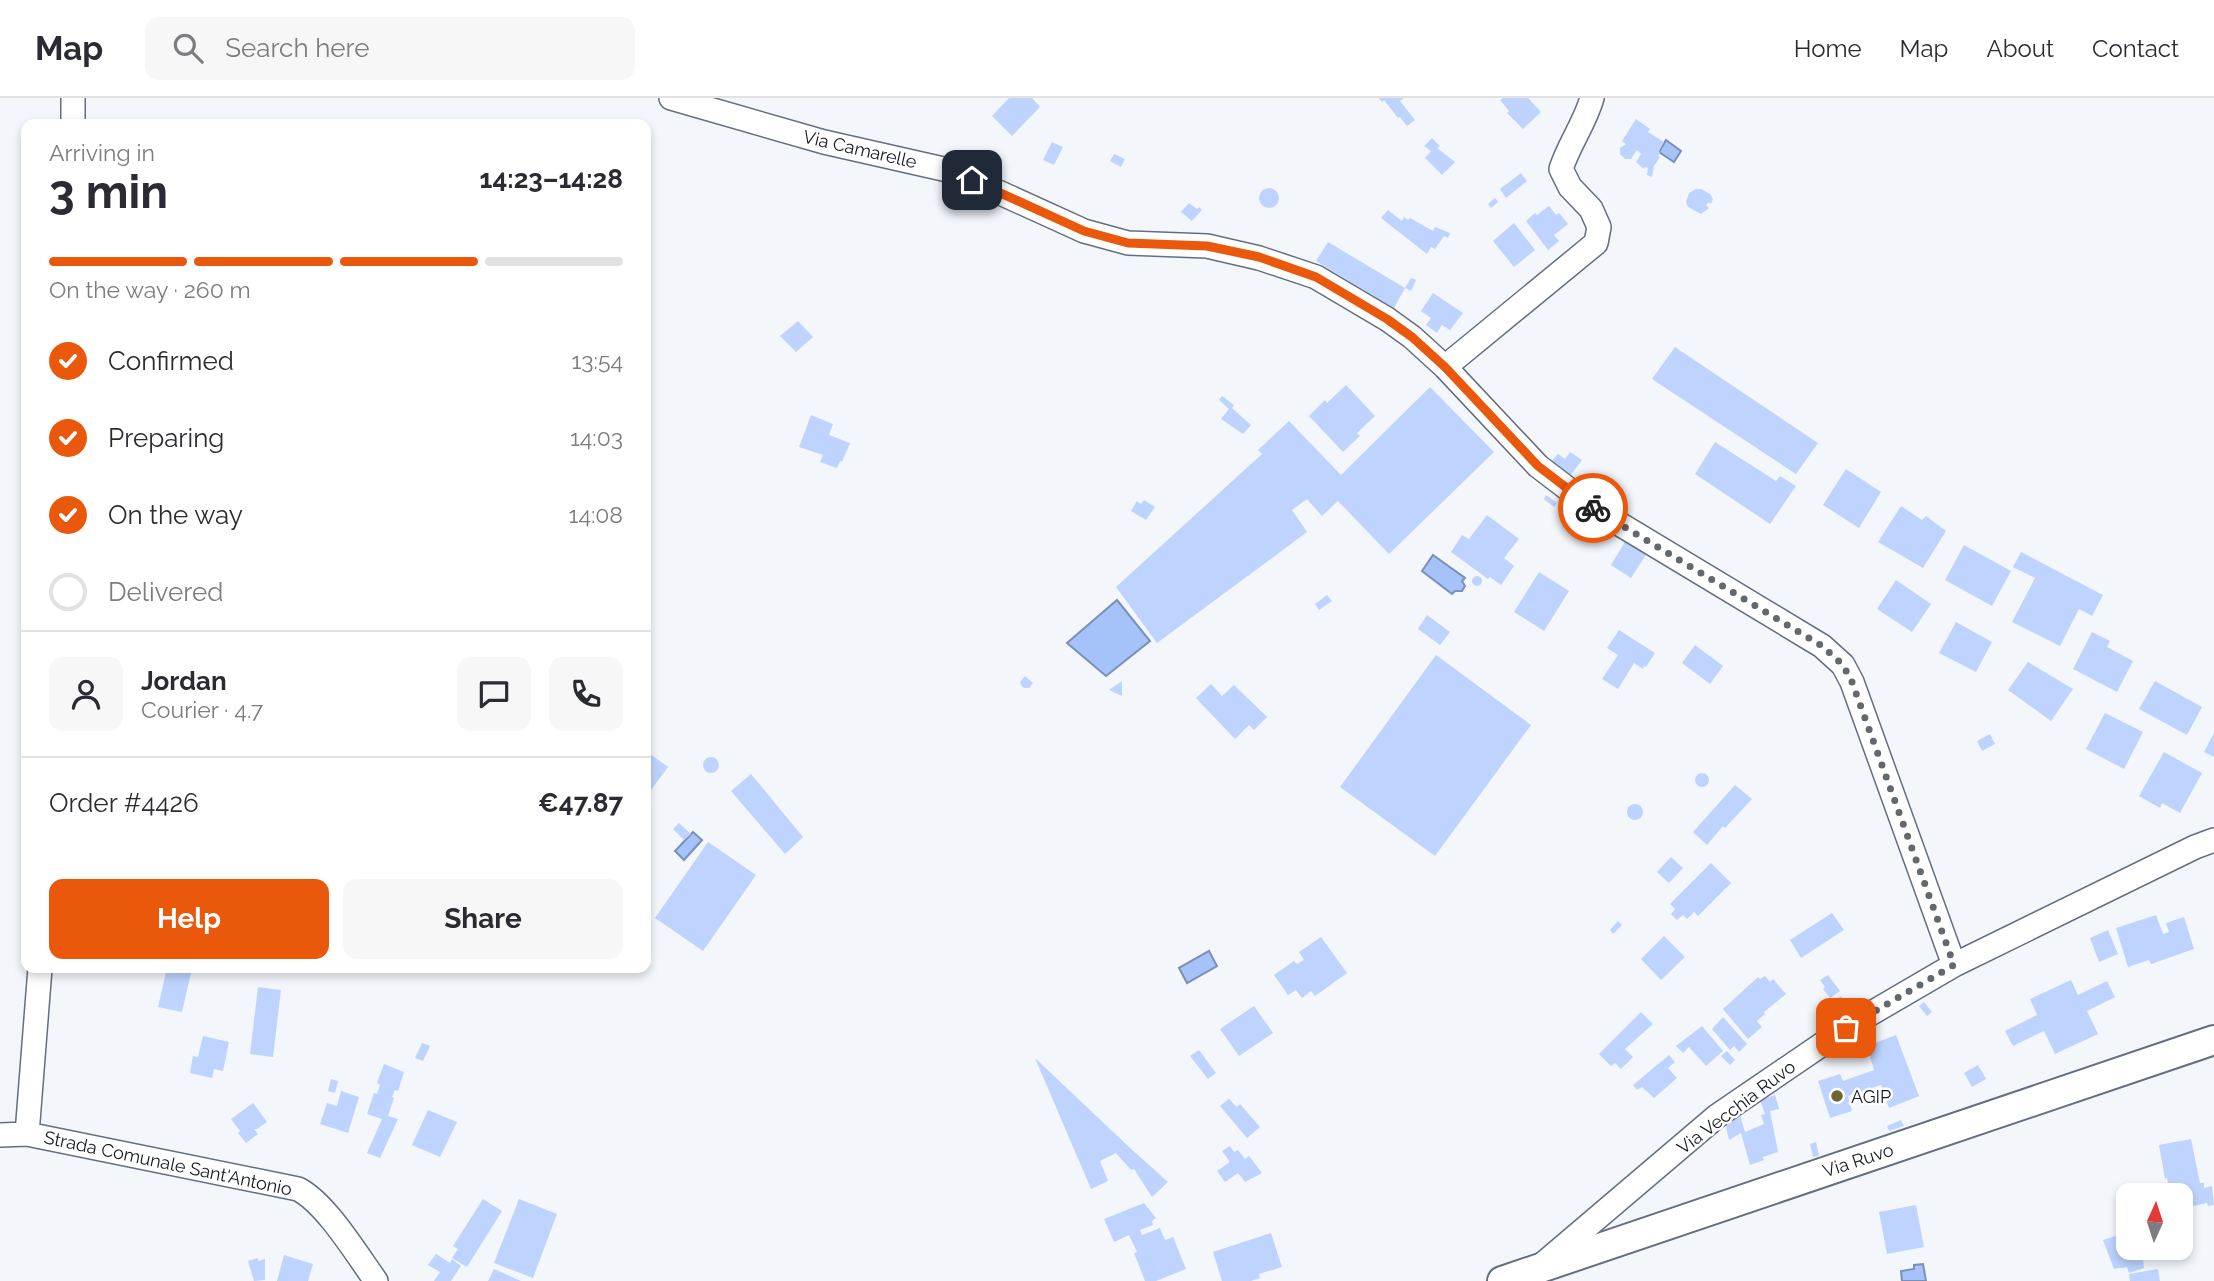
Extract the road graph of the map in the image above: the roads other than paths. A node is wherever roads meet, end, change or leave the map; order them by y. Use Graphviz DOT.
graph roads {
  1 [pos="73,98"];
  2 [pos="671,98"];
  3 [pos="1592,98"];
  4 [pos="73,119"];
  5 [pos="1445,367"];
  6 [pos="2214,840"];
  7 [pos="1954,965"];
  8 [pos="40,973"];
  9 [pos="2214,1040"];
  10 [pos="0,1135"];
  11 [pos="27,1135"];
  12 [pos="1524,1277"];
  13 [pos="376,1281"];
  1 -- 4 [label="street"];
  2 -- 5 [label="street, Via Camarelle"];
  3 -- 5 [label="street"];
  5 -- 7 [label="street, Via Camarelle"];
  6 -- 7 [label="street, Via Vecchia Ruvo"];
  7 -- 12 [label="street, Via Vecchia Ruvo"];
  8 -- 11 [label="street"];
  9 -- 12 [label="main road, Via Ruvo"];
  10 -- 11 [label="street, Strada Comunale Sant'Antonio"];
  11 -- 13 [label="street, Strada Comunale Sant'Antonio"];
}
